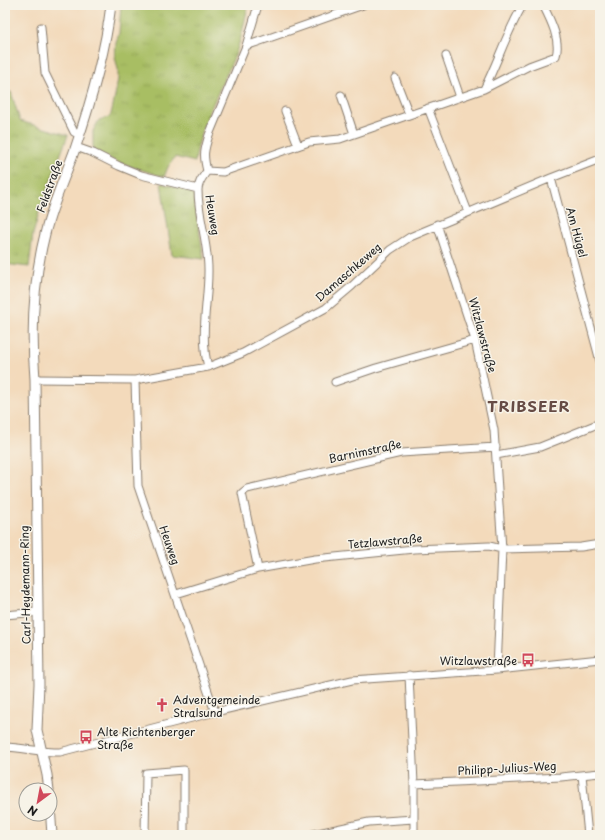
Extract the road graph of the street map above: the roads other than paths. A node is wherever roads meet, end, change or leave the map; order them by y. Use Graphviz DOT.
graph roads {
  1 [pos="110,5"];
  2 [pos="258,5"];
  3 [pos="363,5"];
  4 [pos="523,5"];
  5 [pos="543,5"];
  6 [pos="41,27"];
  7 [pos="246,46"];
  8 [pos="446,56"];
  9 [pos="394,78"];
  10 [pos="484,89"];
  11 [pos="341,96"];
  12 [pos="460,97"];
  13 [pos="428,108"];
  14 [pos="285,112"];
  15 [pos="410,114"];
  16 [pos="354,134"];
  17 [pos="80,135"];
  18 [pos="298,145"];
  19 [pos="76,147"];
  20 [pos="600,159"];
  21 [pos="207,171"];
  22 [pos="551,178"];
  23 [pos="198,189"];
  24 [pos="468,212"];
  25 [pos="438,224"];
  26 [pos="475,340"];
  27 [pos="600,361"];
  28 [pos="208,368"];
  29 [pos="35,379"];
  30 [pos="135,380"];
  31 [pos="335,382"];
  32 [pos="600,423"];
  33 [pos="496,447"];
  34 [pos="496,455"];
  35 [pos="600,544"];
  36 [pos="502,549"];
  37 [pos="258,569"];
  38 [pos="176,594"];
  39 [pos="38,612"];
  40 [pos="5,615"];
  41 [pos="600,660"];
  42 [pos="497,670"];
  43 [pos="409,675"];
  44 [pos="215,712"];
  45 [pos="5,747"];
  46 [pos="42,752"];
  47 [pos="600,773"];
  48 [pos="582,775"];
  49 [pos="48,782"];
  50 [pos="414,784"];
  51 [pos="414,818"];
  52 [pos="51,822"];
  53 [pos="52,835"];
  54 [pos="145,835"];
  55 [pos="184,835"];
  56 [pos="309,835"];
  57 [pos="414,835"];
  58 [pos="588,835"];
  1 -- 17 [label="main road, Feldstraße"];
  2 -- 7 [label="street"];
  3 -- 7 [label="street"];
  4 -- 10 [label="street"];
  5 -- 10 [label="street"];
  6 -- 17 [label="street"];
  7 -- 21 [label="street"];
  8 -- 12 [label="street"];
  9 -- 15 [label="street"];
  10 -- 12 [label="street"];
  11 -- 16 [label="street"];
  12 -- 13 [label="street"];
  13 -- 15 [label="street"];
  13 -- 24 [label="street"];
  14 -- 18 [label="street"];
  15 -- 16 [label="street"];
  16 -- 18 [label="street"];
  17 -- 19 [label="main road, Feldstraße"];
  18 -- 21 [label="street"];
  19 -- 23 [label="street"];
  19 -- 29 [label="main road, Feldstraße"];
  20 -- 22 [label="street, Damaschkeweg"];
  21 -- 23 [label="street, Heuweg"];
  22 -- 24 [label="street, Damaschkeweg"];
  22 -- 27 [label="street, Am Hügel"];
  23 -- 28 [label="street, Heuweg"];
  24 -- 25 [label="street, Damaschkeweg"];
  25 -- 26 [label="street, Witzlawstraße"];
  25 -- 28 [label="street, Damaschkeweg"];
  26 -- 31 [label="street"];
  26 -- 33 [label="street, Witzlawstraße"];
  28 -- 30 [label="street, Damaschkeweg"];
  29 -- 30 [label="street, Damaschkeweg"];
  29 -- 39 [label="main road, Carl-Heydemann-Ring"];
  30 -- 38 [label="street, Heuweg"];
  32 -- 34 [label="street"];
  33 -- 34 [label="street, Witzlawstraße"];
  33 -- 37 [label="street, Barnimstraße"];
  34 -- 36 [label="street, Witzlawstraße"];
  35 -- 36 [label="street, Tetzlawstraße"];
  36 -- 37 [label="street, Tetzlawstraße"];
  36 -- 42 [label="street, Witzlawstraße"];
  37 -- 38 [label="street, Tetzlawstraße"];
  38 -- 44 [label="street, Heuweg"];
  39 -- 40 [label="street"];
  39 -- 46 [label="main road, Carl-Heydemann-Ring"];
  41 -- 42 [label="street"];
  42 -- 43 [label="street"];
  43 -- 44 [label="street"];
  43 -- 50 [label="street"];
  44 -- 46 [label="street"];
  45 -- 46 [label="street"];
  46 -- 49 [label="main road, Carl-Heydemann-Ring"];
  47 -- 48 [label="street, Philipp-Julius-Weg"];
  48 -- 50 [label="street, Philipp-Julius-Weg"];
  48 -- 58 [label="street"];
  50 -- 51 [label="street"];
  51 -- 56 [label="street"];
  51 -- 57 [label="street"];
  52 -- 53 [label="main road"];
  54 -- 55 [label="street"];
}
